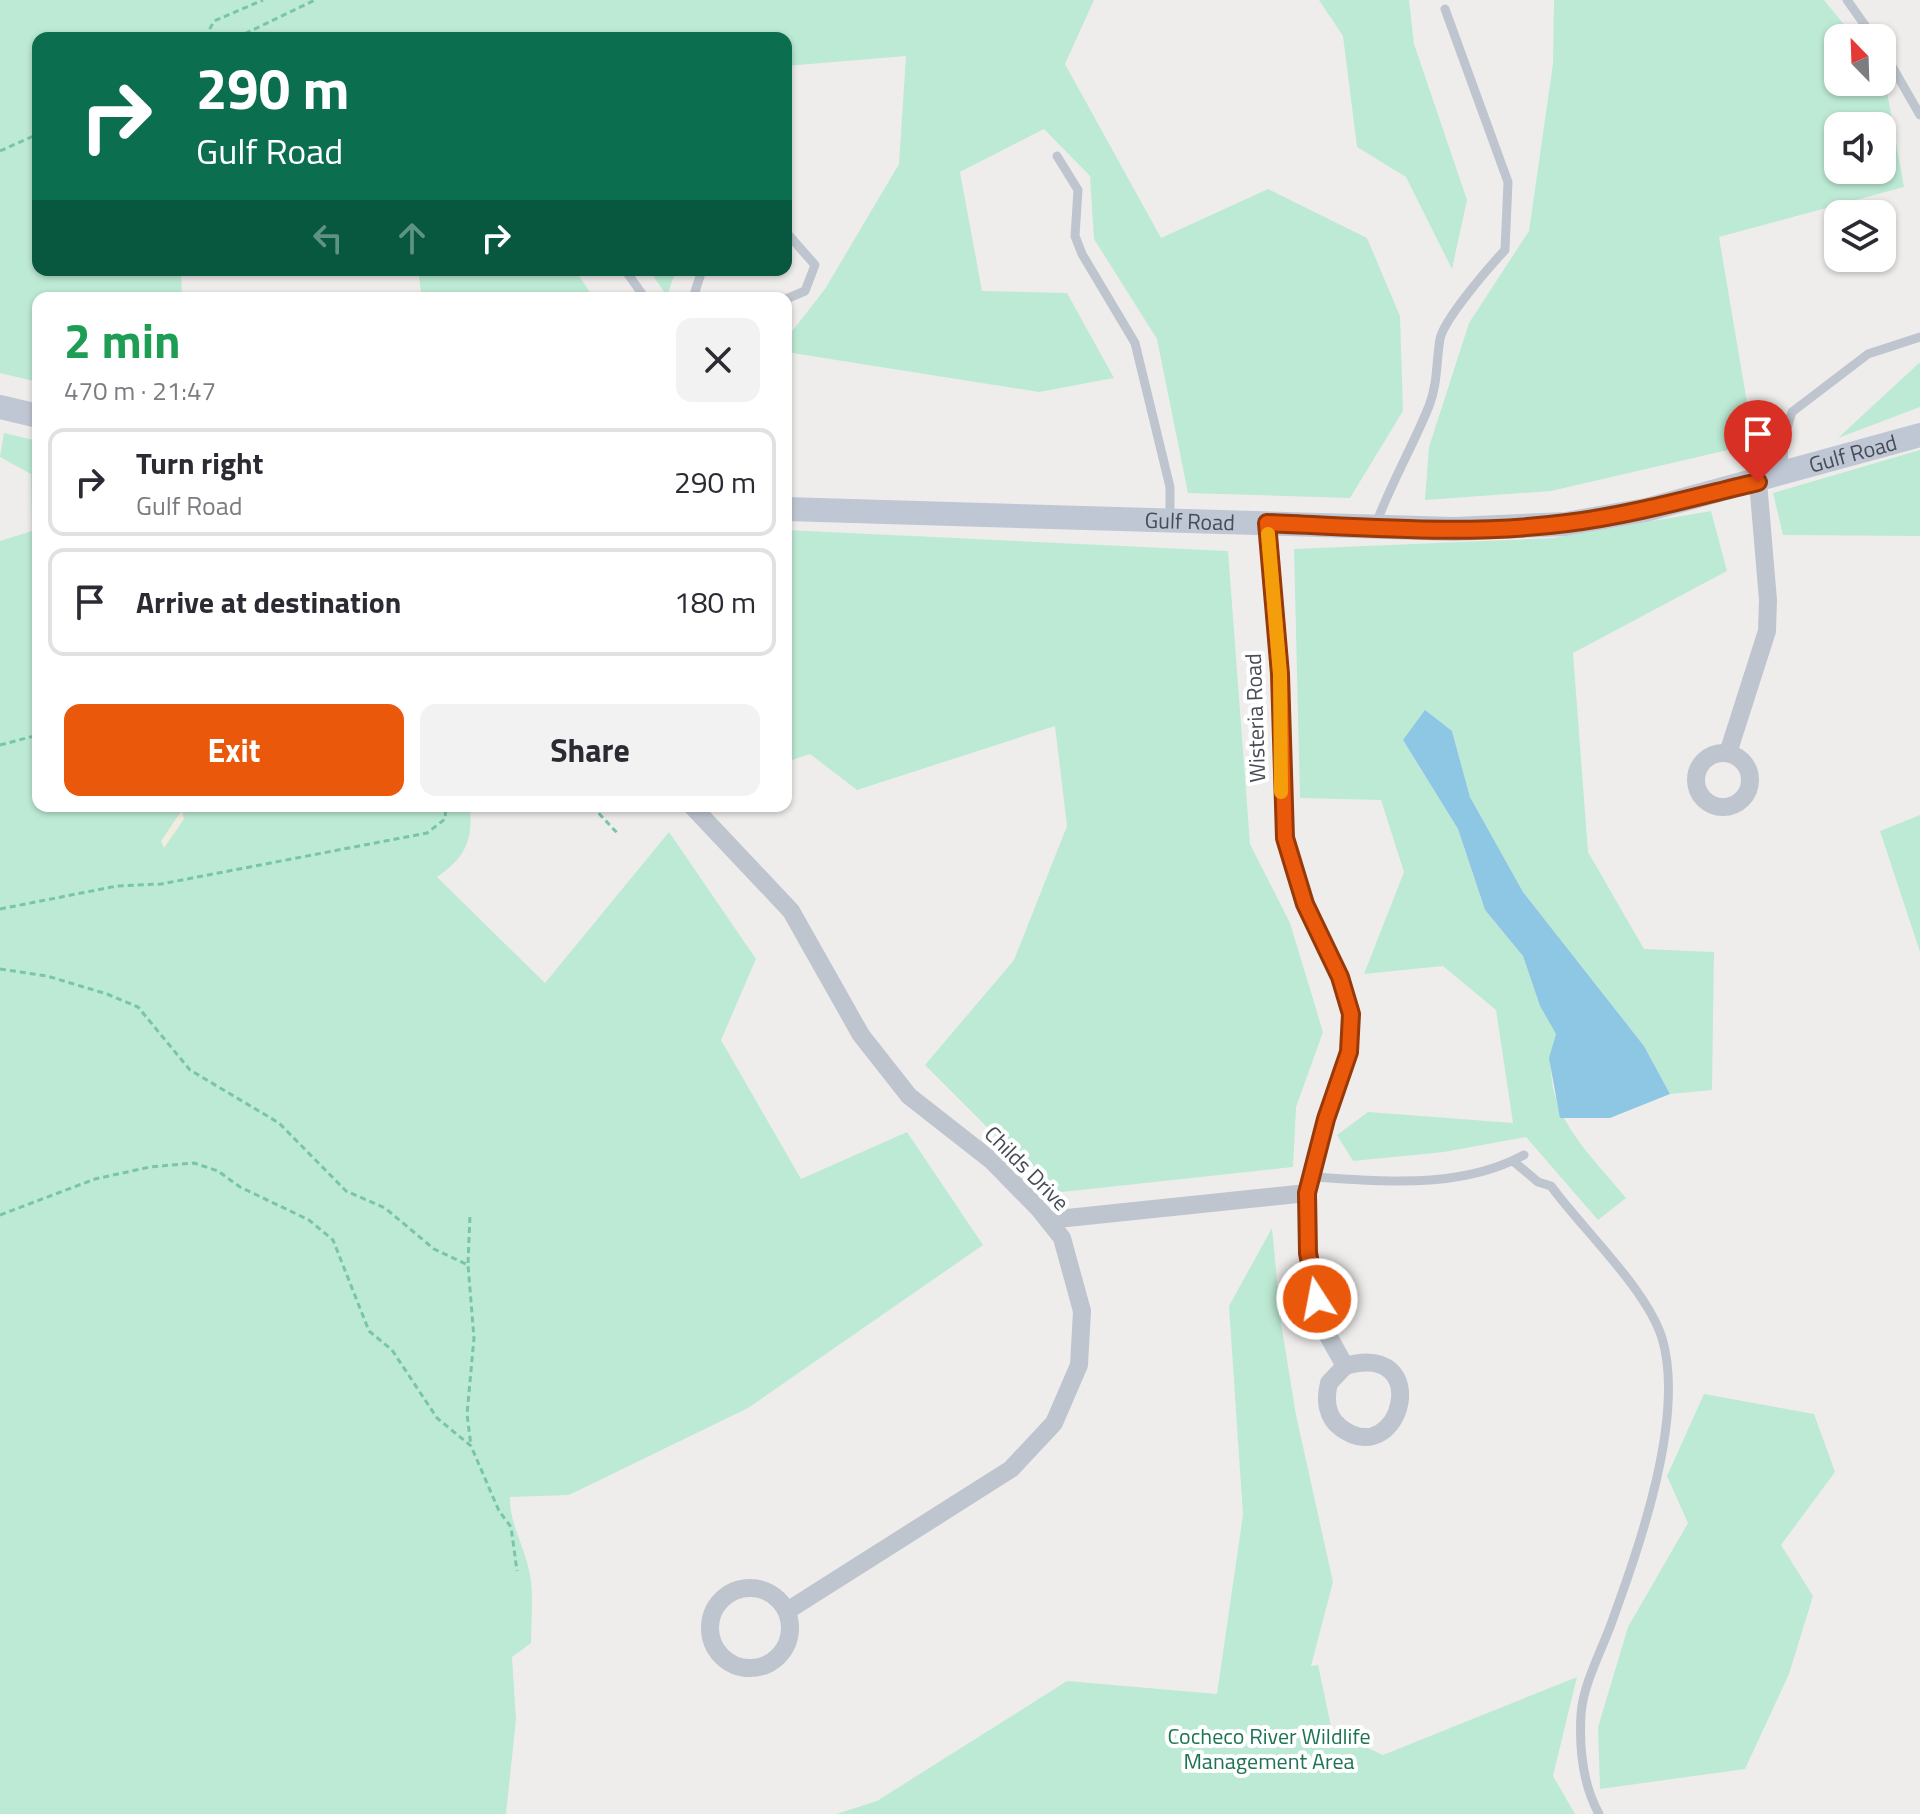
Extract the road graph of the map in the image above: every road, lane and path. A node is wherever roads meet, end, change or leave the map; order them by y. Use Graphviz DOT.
graph roads {
  1 [pos="263,0"];
  2 [pos="315,0"];
  3 [pos="1847,0"];
  4 [pos="1445,9"];
  5 [pos="1864,24"];
  6 [pos="208,32"];
  7 [pos="248,32"];
  8 [pos="1896,73"];
  9 [pos="1920,115"];
  10 [pos="32,137"];
  11 [pos="0,151"];
  12 [pos="1057,156"];
  13 [pos="792,239"];
  14 [pos="792,296"];
  15 [pos="1920,337"];
  16 [pos="0,407"];
  17 [pos="32,415"];
  18 [pos="1920,435"];
  19 [pos="1783,475"];
  20 [pos="1758,482"];
  21 [pos="792,509"];
  22 [pos="1170,521"];
  23 [pos="1267,523"];
  24 [pos="1375,527"];
  25 [pos="32,737"];
  26 [pos="0,745"];
  27 [pos="1728,753"];
  28 [pos="446,812"];
  29 [pos="598,812"];
  30 [pos="698,812"];
  31 [pos="619,835"];
  32 [pos="0,909"];
  33 [pos="0,969"];
  34 [pos="1524,1155"];
  35 [pos="1513,1161"];
  36 [pos="1310,1185"];
  37 [pos="0,1215"];
  38 [pos="470,1215"];
  39 [pos="1048,1220"];
  40 [pos="468,1265"];
  41 [pos="1345,1366"];
  42 [pos="471,1446"];
  43 [pos="517,1571"];
  44 [pos="787,1611"];
  45 [pos="1599,1814"];
  1 -- 6 [label="path"];
  2 -- 7 [label="path"];
  3 -- 5 [label="lane"];
  4 -- 24 [label="lane"];
  8 -- 9 [label="lane"];
  10 -- 11 [label="path"];
  12 -- 22 [label="lane"];
  13 -- 14 [label="lane"];
  15 -- 19 [label="lane"];
  16 -- 17 [label="street"];
  18 -- 19 [label="street, Gulf Road"];
  19 -- 20 [label="street, Gulf Road"];
  20 -- 24 [label="street, Gulf Road"];
  20 -- 27 [label="street"];
  21 -- 22 [label="street, Gulf Road"];
  22 -- 23 [label="street, Gulf Road"];
  23 -- 24 [label="street, Gulf Road"];
  23 -- 36 [label="street, Wisteria Road"];
  25 -- 26 [label="path"];
  28 -- 32 [label="path"];
  29 -- 31 [label="path"];
  30 -- 39 [label="street, Childs Drive"];
  33 -- 40 [label="path"];
  34 -- 35 [label="lane"];
  35 -- 36 [label="lane"];
  35 -- 45 [label="lane"];
  36 -- 39 [label="street"];
  36 -- 41 [label="street, Wisteria Road"];
  37 -- 42 [label="path"];
  38 -- 40 [label="path"];
  39 -- 44 [label="street, Childs Drive"];
  40 -- 42 [label="path"];
  41 -- 41 [label="street"];
  42 -- 43 [label="path"];
  44 -- 44 [label="street"];
}
